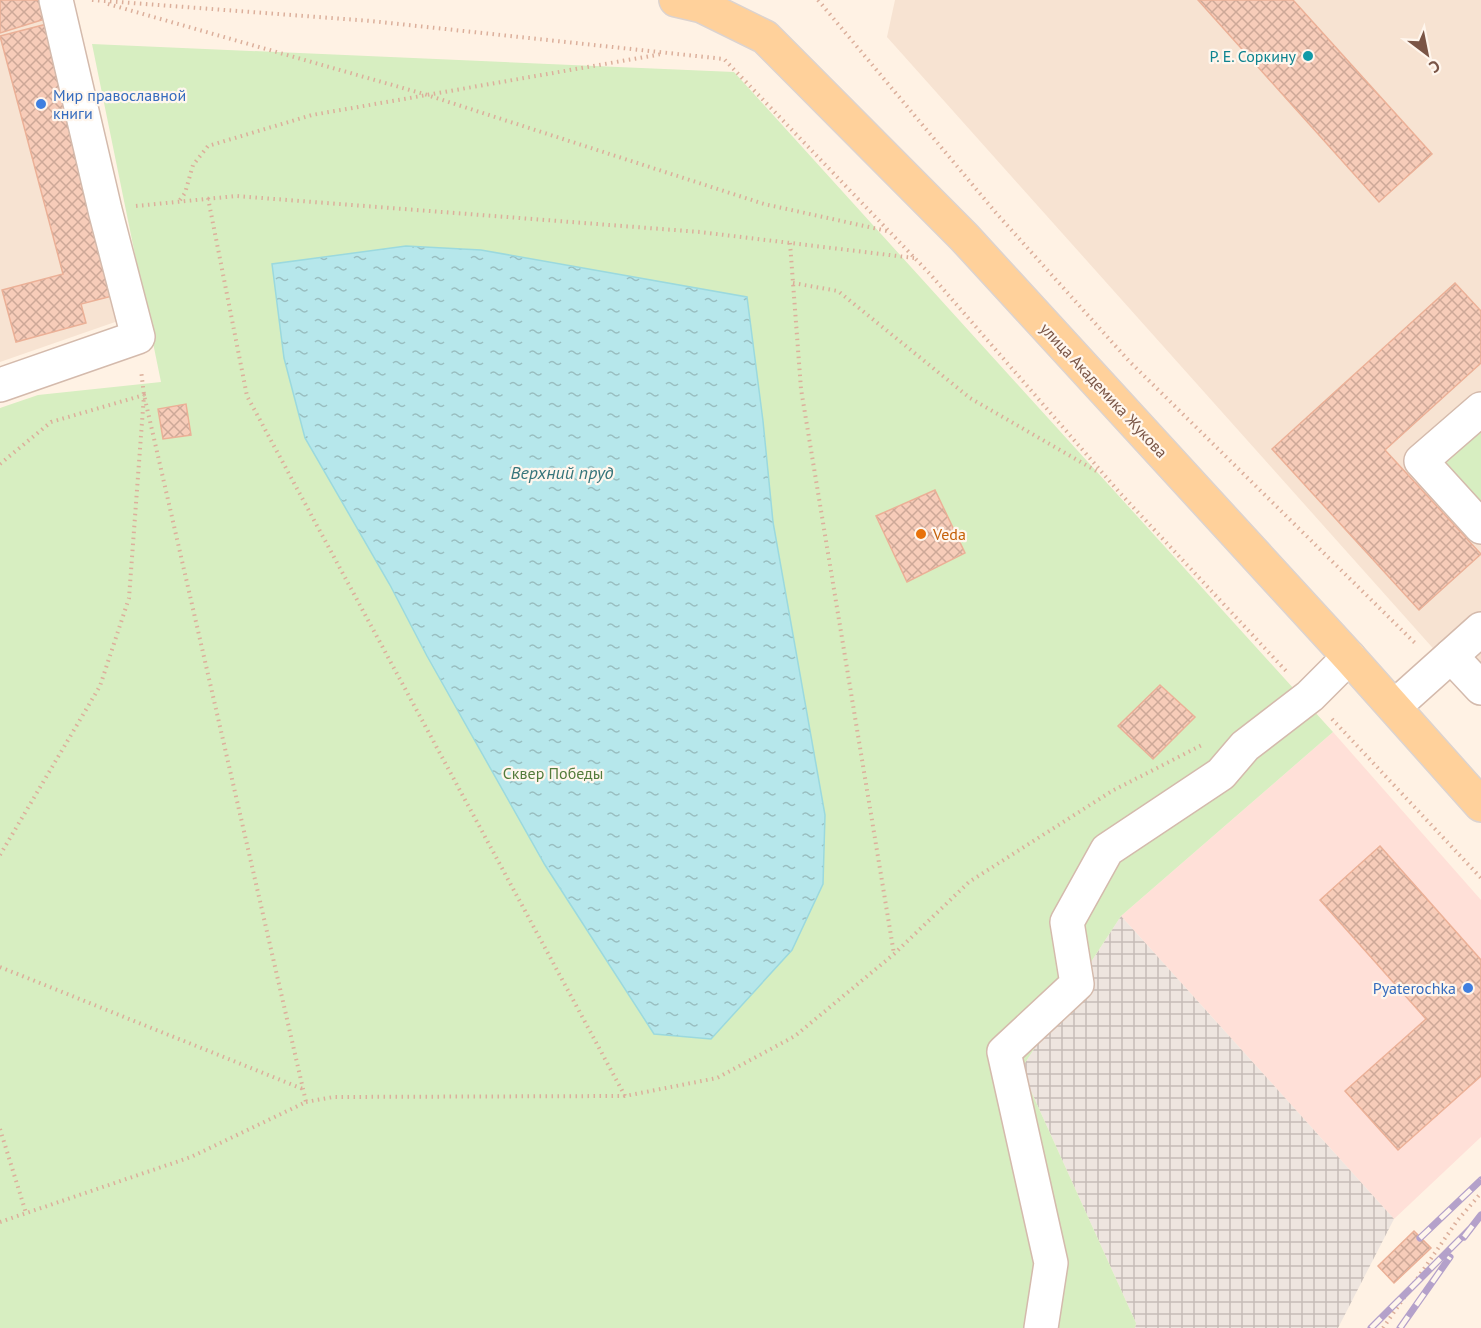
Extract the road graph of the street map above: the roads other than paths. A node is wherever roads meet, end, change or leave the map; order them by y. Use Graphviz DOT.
graph roads {
  1 [pos="56,0"];
  2 [pos="698,2"];
  3 [pos="0,385"];
  4 [pos="1481,409"];
  5 [pos="1481,527"];
  6 [pos="1481,629"];
  7 [pos="1349,657"];
  8 [pos="1445,661"];
  9 [pos="1481,688"];
  10 [pos="1394,707"];
  11 [pos="1481,805"];
  12 [pos="1041,1328"];
  1 -- 3 [label="lane"];
  2 -- 7 [label="main road, улица Академика Жукова"];
  4 -- 5 [label="lane"];
  6 -- 8 [label="lane"];
  7 -- 10 [label="main road, улица Академика Жукова"];
  7 -- 12 [label="lane"];
  8 -- 9 [label="lane"];
  8 -- 10 [label="lane"];
  10 -- 11 [label="main road, улица Академика Жукова"];
}
